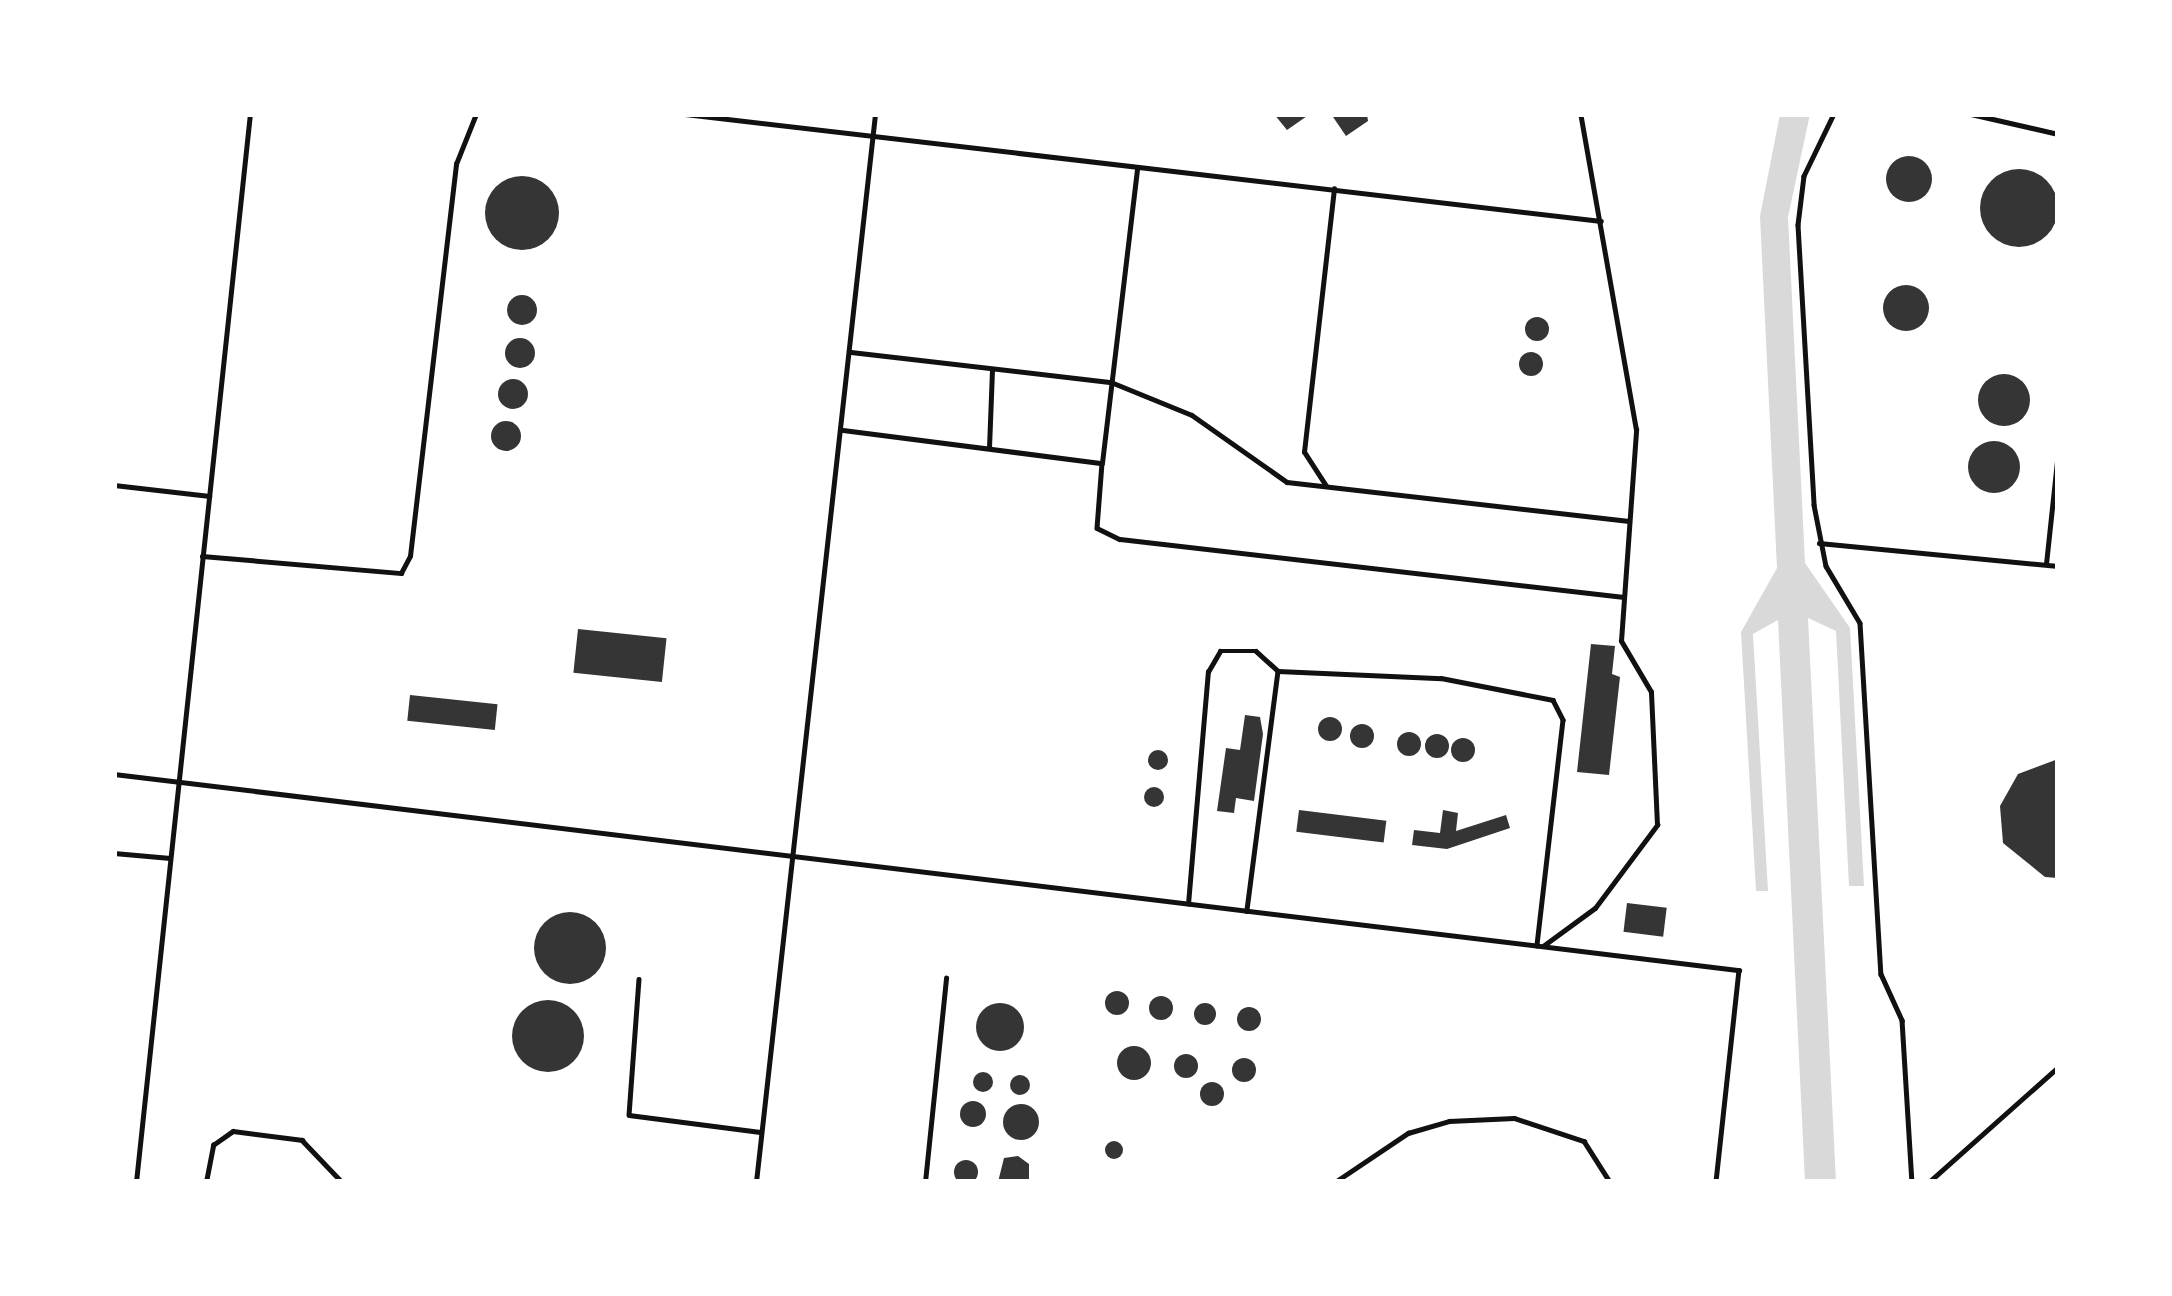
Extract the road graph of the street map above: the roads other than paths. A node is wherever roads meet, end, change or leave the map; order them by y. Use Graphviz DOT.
graph roads {
  1 [pos="250,114"];
  2 [pos="476,114"];
  3 [pos="685,114"];
  4 [pos="875,114"];
  5 [pos="1580,114"];
  6 [pos="1834,114"];
  7 [pos="1972,114"];
  8 [pos="2058,134"];
  9 [pos="876,136"];
  10 [pos="1138,166"];
  11 [pos="1334,189"];
  12 [pos="1601,221"];
  13 [pos="851,352"];
  14 [pos="992,368"];
  15 [pos="1112,382"];
  16 [pos="843,430"];
  17 [pos="989,448"];
  18 [pos="2058,451"];
  19 [pos="1102,463"];
  20 [pos="114,485"];
  21 [pos="1329,489"];
  22 [pos="209,496"];
  23 [pos="1630,521"];
  24 [pos="1819,543"];
  25 [pos="202,556"];
  26 [pos="2045,566"];
  27 [pos="2058,566"];
  28 [pos="1624,597"];
  29 [pos="1278,671"];
  30 [pos="114,774"];
  31 [pos="178,782"];
  32 [pos="114,853"];
  33 [pos="794,856"];
  34 [pos="170,858"];
  35 [pos="1188,904"];
  36 [pos="1247,911"];
  37 [pos="1539,946"];
  38 [pos="946,978"];
  39 [pos="639,979"];
  40 [pos="2058,1067"];
  41 [pos="762,1132"];
  42 [pos="136,1182"];
  43 [pos="206,1182"];
  44 [pos="342,1182"];
  45 [pos="756,1182"];
  46 [pos="925,1182"];
  47 [pos="1335,1182"];
  48 [pos="1610,1182"];
  49 [pos="1716,1182"];
  50 [pos="1912,1182"];
  51 [pos="1929,1182"];
  1 -- 22 [label="lane"];
  2 -- 25 [label="lane"];
  3 -- 9 [label="lane"];
  4 -- 9 [label="lane"];
  5 -- 12 [label="lane"];
  6 -- 24 [label="lane"];
  7 -- 8 [label="lane"];
  9 -- 10 [label="lane"];
  9 -- 13 [label="lane"];
  10 -- 11 [label="lane"];
  10 -- 15 [label="lane"];
  11 -- 12 [label="lane"];
  11 -- 21 [label="lane"];
  12 -- 23 [label="lane"];
  13 -- 14 [label="lane"];
  13 -- 16 [label="lane"];
  14 -- 15 [label="lane"];
  14 -- 17 [label="lane"];
  15 -- 19 [label="lane"];
  15 -- 21 [label="lane"];
  16 -- 17 [label="lane"];
  16 -- 33 [label="lane"];
  17 -- 19 [label="lane"];
  18 -- 26 [label="lane"];
  19 -- 28 [label="lane"];
  20 -- 22 [label="lane"];
  21 -- 23 [label="lane"];
  22 -- 25 [label="lane"];
  23 -- 28 [label="lane"];
  24 -- 26 [label="lane"];
  24 -- 50 [label="lane"];
  25 -- 31 [label="lane"];
  26 -- 27 [label="lane"];
  28 -- 37 [label="lane"];
  29 -- 35 [label="lane"];
  29 -- 36 [label="lane"];
  29 -- 37 [label="lane"];
  30 -- 31 [label="lane"];
  31 -- 33 [label="lane"];
  31 -- 34 [label="lane"];
  32 -- 34 [label="lane"];
  33 -- 35 [label="lane"];
  33 -- 41 [label="lane"];
  34 -- 42 [label="lane"];
  35 -- 36 [label="lane"];
  36 -- 37 [label="lane"];
  37 -- 49 [label="lane"];
  38 -- 46 [label="lane"];
  39 -- 41 [label="lane"];
  40 -- 51 [label="lane"];
  41 -- 45 [label="lane"];
  43 -- 44 [label="lane"];
  47 -- 48 [label="lane"];
}
